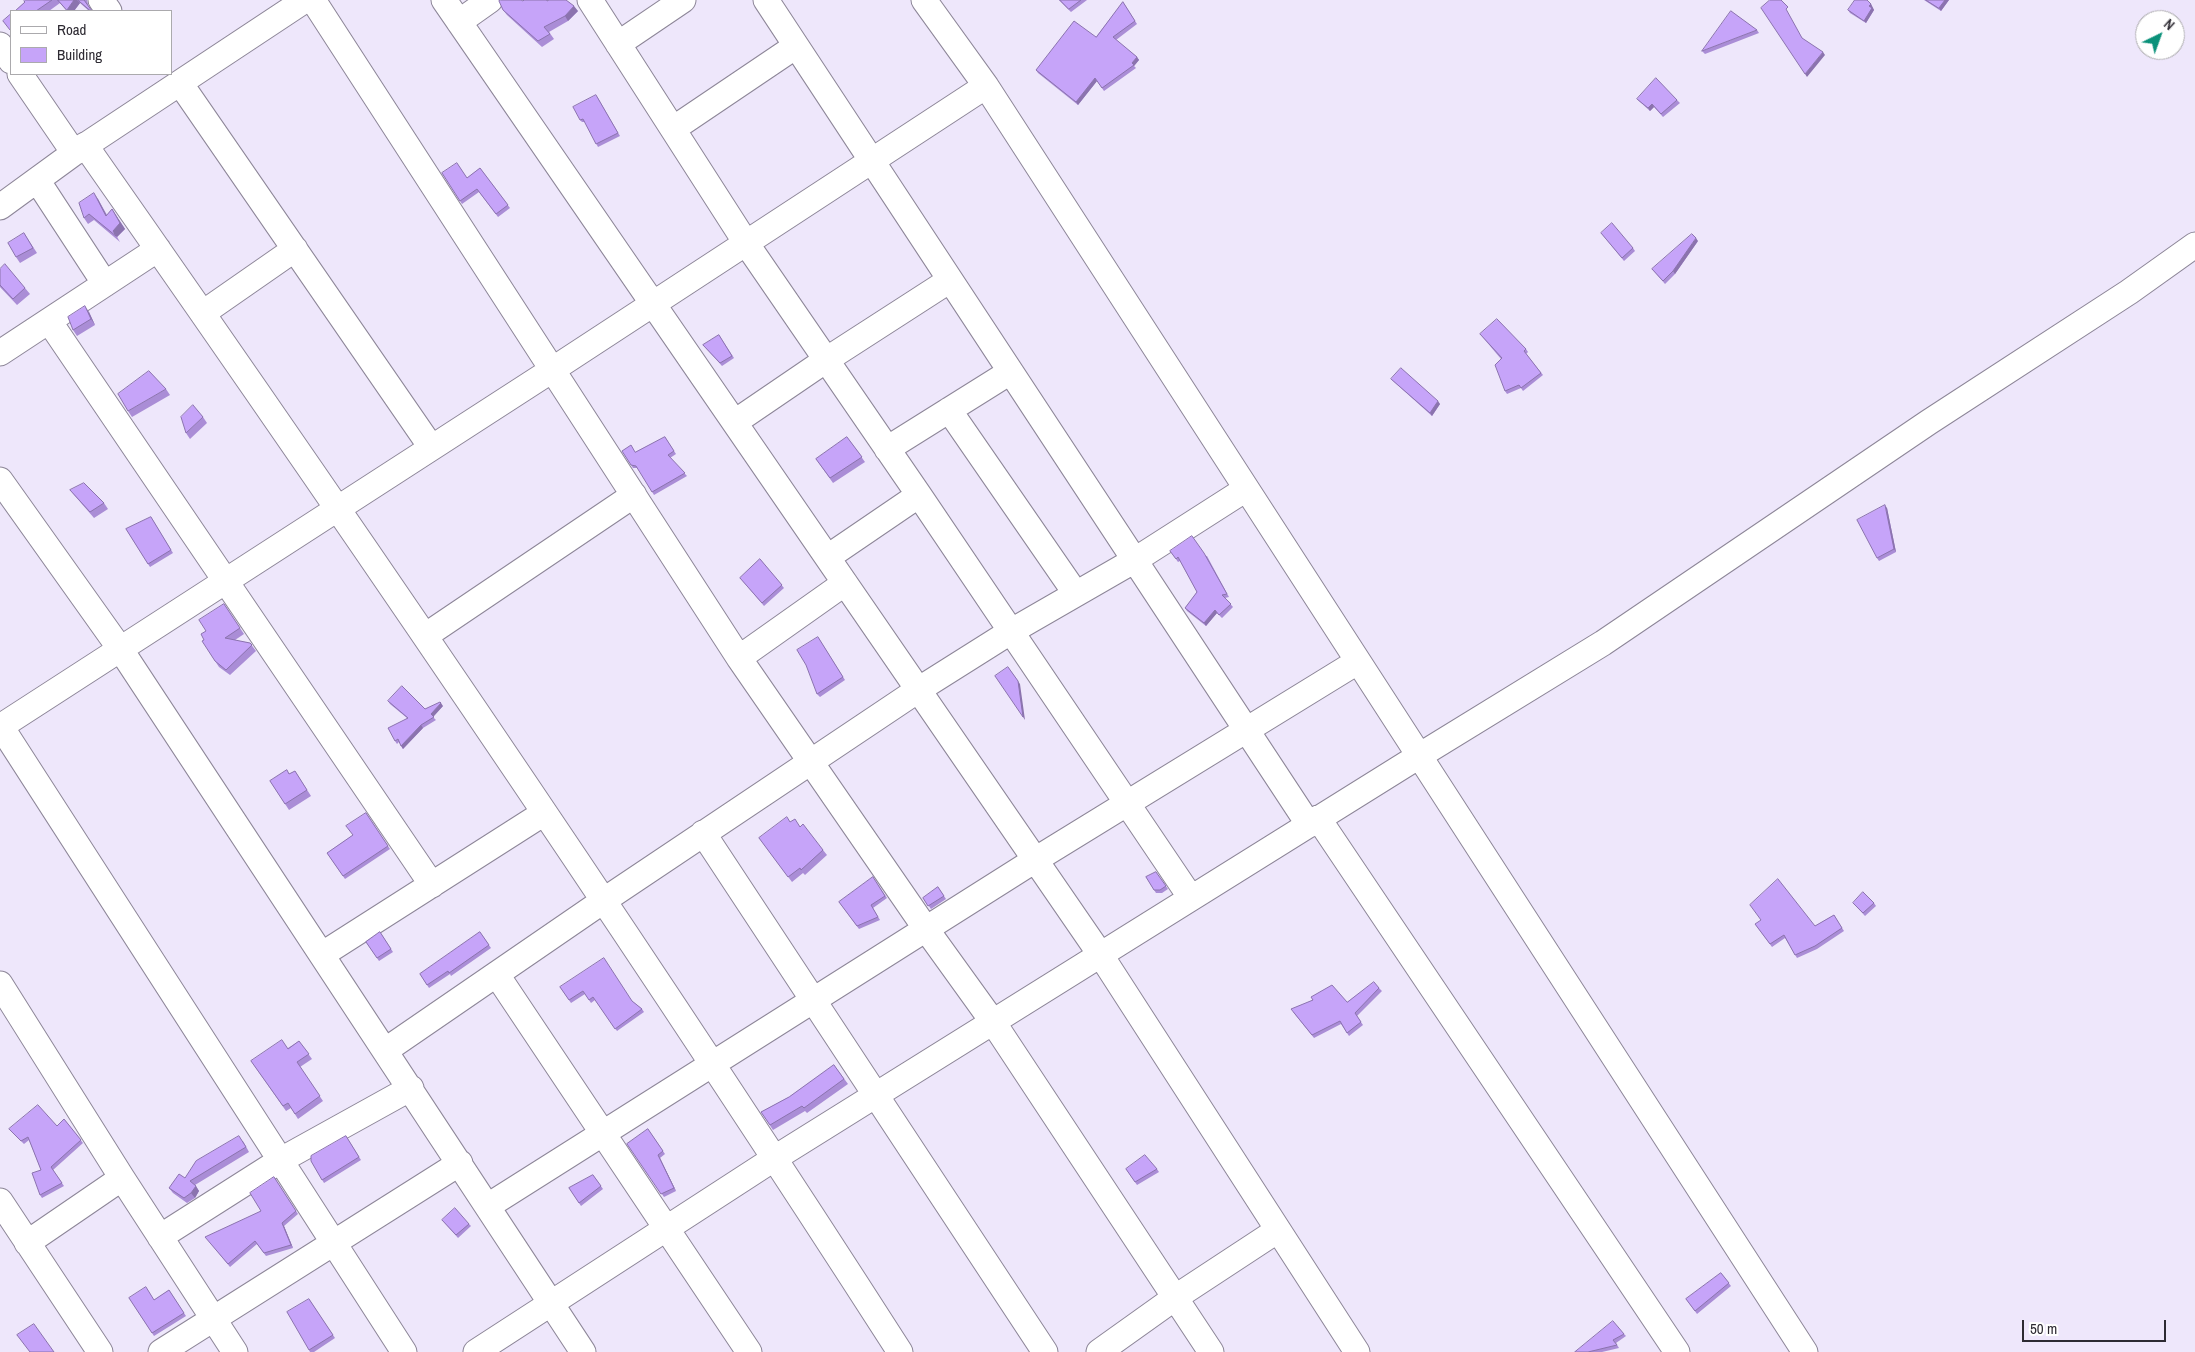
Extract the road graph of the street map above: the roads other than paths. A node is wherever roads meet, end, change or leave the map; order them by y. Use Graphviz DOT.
graph roads {
  1 [pos="305,0"];
  2 [pos="313,0"];
  3 [pos="444,0"];
  4 [pos="490,0"];
  5 [pos="590,0"];
  6 [pos="683,0"];
  7 [pos="766,0"];
  8 [pos="924,0"];
  9 [pos="276,8"];
  10 [pos="459,22"];
  11 [pos="618,44"];
  12 [pos="0,45"];
  13 [pos="796,46"];
  14 [pos="10,60"];
  15 [pos="21,75"];
  16 [pos="168,82"];
  17 [pos="986,86"];
  18 [pos="672,129"];
  19 [pos="80,149"];
  20 [pos="870,161"];
  21 [pos="37,180"];
  22 [pos="0,207"];
  23 [pos="746,243"];
  24 [pos="2195,245"];
  25 [pos="158,249"];
  26 [pos="295,249"];
  27 [pos="950,280"];
  28 [pos="105,284"];
  29 [pos="653,303"];
  30 [pos="202,313"];
  31 [pos="48,321"];
  32 [pos="0,353"];
  33 [pos="826,360"];
  34 [pos="552,370"];
  35 [pos="1010,372"];
  36 [pos="949,410"];
  37 [pos="735,422"];
  38 [pos="431,447"];
  39 [pos="887,449"];
  40 [pos="0,480"];
  41 [pos="1246,489"];
  42 [pos="634,495"];
  43 [pos="919,495"];
  44 [pos="338,507"];
  45 [pos="828,557"];
  46 [pos="1136,560"];
  47 [pos="225,582"];
  48 [pos="845,583"];
  49 [pos="1076,594"];
  50 [pos="1010,632"];
  51 [pos="425,636"];
  52 [pos="121,650"];
  53 [pos="740,658"];
  54 [pos="1357,662"];
  55 [pos="918,690"];
  56 [pos="0,726"];
  57 [pos="1247,730"];
  58 [pos="1418,756"];
  59 [pos="810,762"];
  60 [pos="1127,804"];
  61 [pos="544,813"];
  62 [pos="1314,822"];
  63 [pos="704,833"];
  64 [pos="1035,860"];
  65 [pos="432,884"];
  66 [pos="1191,898"];
  67 [pos="603,900"];
  68 [pos="926,929"];
  69 [pos="322,954"];
  70 [pos="1100,954"];
  71 [pos="498,975"];
  72 [pos="0,984"];
  73 [pos="815,1001"];
  74 [pos="993,1022"];
  75 [pos="386,1050"];
  76 [pos="712,1064"];
  77 [pos="411,1088"];
  78 [pos="877,1094"];
  79 [pos="603,1134"];
  80 [pos="775,1158"];
  81 [pos="281,1160"];
  82 [pos="460,1163"];
  83 [pos="122,1178"];
  84 [pos="0,1201"];
  85 [pos="488,1206"];
  86 [pos="665,1228"];
  87 [pos="1278,1230"];
  88 [pos="160,1238"];
  89 [pos="334,1242"];
  90 [pos="27,1243"];
  91 [pos="1176,1298"];
  92 [pos="550,1302"];
  93 [pos="213,1319"];
  94 [pos="100,1352"];
  95 [pos="161,1352"];
  96 [pos="235,1352"];
  97 [pos="404,1352"];
  98 [pos="476,1352"];
  99 [pos="583,1352"];
  100 [pos="749,1352"];
  101 [pos="900,1352"];
  102 [pos="1045,1352"];
  103 [pos="1099,1352"];
  104 [pos="1211,1352"];
  105 [pos="1356,1352"];
  106 [pos="1677,1352"];
  107 [pos="1805,1352"];
  1 -- 9 [label="street"];
  2 -- 34 [label="street"];
  3 -- 10 [label="street"];
  4 -- 10 [label="street"];
  5 -- 11 [label="street"];
  6 -- 11 [label="street"];
  7 -- 13 [label="street"];
  8 -- 17 [label="street"];
  9 -- 16 [label="street"];
  10 -- 29 [label="street"];
  11 -- 18 [label="street"];
  12 -- 14 [label="street"];
  13 -- 18 [label="street"];
  13 -- 20 [label="street"];
  15 -- 19 [label="street"];
  16 -- 19 [label="street"];
  16 -- 26 [label="street"];
  17 -- 20 [label="street"];
  17 -- 41 [label="street"];
  18 -- 23 [label="street"];
  19 -- 21 [label="street"];
  19 -- 25 [label="street"];
  20 -- 23 [label="street"];
  20 -- 27 [label="street"];
  21 -- 22 [label="street"];
  21 -- 28 [label="street"];
  23 -- 29 [label="street"];
  23 -- 33 [label="street"];
  24 -- 58 [label="street"];
  25 -- 28 [label="street"];
  25 -- 30 [label="street"];
  26 -- 30 [label="street"];
  26 -- 38 [label="street"];
  27 -- 33 [label="street"];
  27 -- 35 [label="street"];
  28 -- 31 [label="street"];
  29 -- 34 [label="street"];
  29 -- 37 [label="street"];
  30 -- 44 [label="street"];
  31 -- 32 [label="street"];
  31 -- 47 [label="street"];
  33 -- 37 [label="street"];
  33 -- 39 [label="street"];
  34 -- 38 [label="street"];
  34 -- 42 [label="street"];
  35 -- 36 [label="street"];
  35 -- 46 [label="street"];
  36 -- 39 [label="street"];
  36 -- 49 [label="street"];
  37 -- 45 [label="street"];
  38 -- 44 [label="street"];
  39 -- 43 [label="street"];
  40 -- 52 [label="street"];
  41 -- 46 [label="street"];
  41 -- 54 [label="street"];
  42 -- 51 [label="street"];
  42 -- 53 [label="street"];
  43 -- 45 [label="street"];
  43 -- 50 [label="street"];
  44 -- 47 [label="street"];
  44 -- 51 [label="street"];
  45 -- 48 [label="street"];
  46 -- 49 [label="street"];
  46 -- 57 [label="street"];
  47 -- 52 [label="street"];
  47 -- 65 [label="street"];
  48 -- 53 [label="street"];
  48 -- 55 [label="street"];
  49 -- 50 [label="street"];
  50 -- 55 [label="street"];
  50 -- 60 [label="street"];
  51 -- 61 [label="street"];
  52 -- 56 [label="street"];
  52 -- 69 [label="street"];
  53 -- 59 [label="street"];
  54 -- 57 [label="street"];
  54 -- 58 [label="street"];
  55 -- 59 [label="street"];
  55 -- 64 [label="street"];
  56 -- 81 [label="street"];
  57 -- 60 [label="street"];
  57 -- 62 [label="street"];
  58 -- 62 [label="street"];
  58 -- 107 [label="street"];
  59 -- 63 [label="street"];
  59 -- 68 [label="street"];
  60 -- 64 [label="street"];
  60 -- 66 [label="street"];
  61 -- 65 [label="street"];
  61 -- 67 [label="street"];
  62 -- 66 [label="street"];
  62 -- 106 [label="street"];
  63 -- 67 [label="street"];
  63 -- 73 [label="street"];
  64 -- 68 [label="street"];
  64 -- 70 [label="street"];
  65 -- 69 [label="street"];
  66 -- 70 [label="street"];
  67 -- 71 [label="street"];
  67 -- 76 [label="street"];
  68 -- 73 [label="street"];
  68 -- 74 [label="street"];
  69 -- 75 [label="street"];
  70 -- 74 [label="street"];
  70 -- 87 [label="street"];
  71 -- 75 [label="street"];
  71 -- 79 [label="street"];
  72 -- 83 [label="street"];
  73 -- 76 [label="street"];
  73 -- 78 [label="street"];
  74 -- 78 [label="street"];
  74 -- 91 [label="street"];
  75 -- 77 [label="street"];
  76 -- 79 [label="street"];
  76 -- 80 [label="street"];
  77 -- 81 [label="street"];
  77 -- 82 [label="street"];
  78 -- 80 [label="street"];
  78 -- 102 [label="street"];
  79 -- 85 [label="street"];
  79 -- 86 [label="street"];
  80 -- 86 [label="street"];
  80 -- 101 [label="street"];
  81 -- 88 [label="street"];
  81 -- 89 [label="street"];
  82 -- 85 [label="street"];
  82 -- 89 [label="street"];
  83 -- 88 [label="street"];
  83 -- 90 [label="street"];
  84 -- 90 [label="street"];
  85 -- 92 [label="street"];
  86 -- 92 [label="street"];
  86 -- 100 [label="street"];
  87 -- 91 [label="street"];
  87 -- 105 [label="street"];
  88 -- 93 [label="street"];
  89 -- 93 [label="street"];
  89 -- 97 [label="street"];
  90 -- 94 [label="street"];
  91 -- 103 [label="street"];
  91 -- 104 [label="street"];
  92 -- 98 [label="street"];
  92 -- 99 [label="street"];
  93 -- 95 [label="street"];
  93 -- 96 [label="street"];
}
